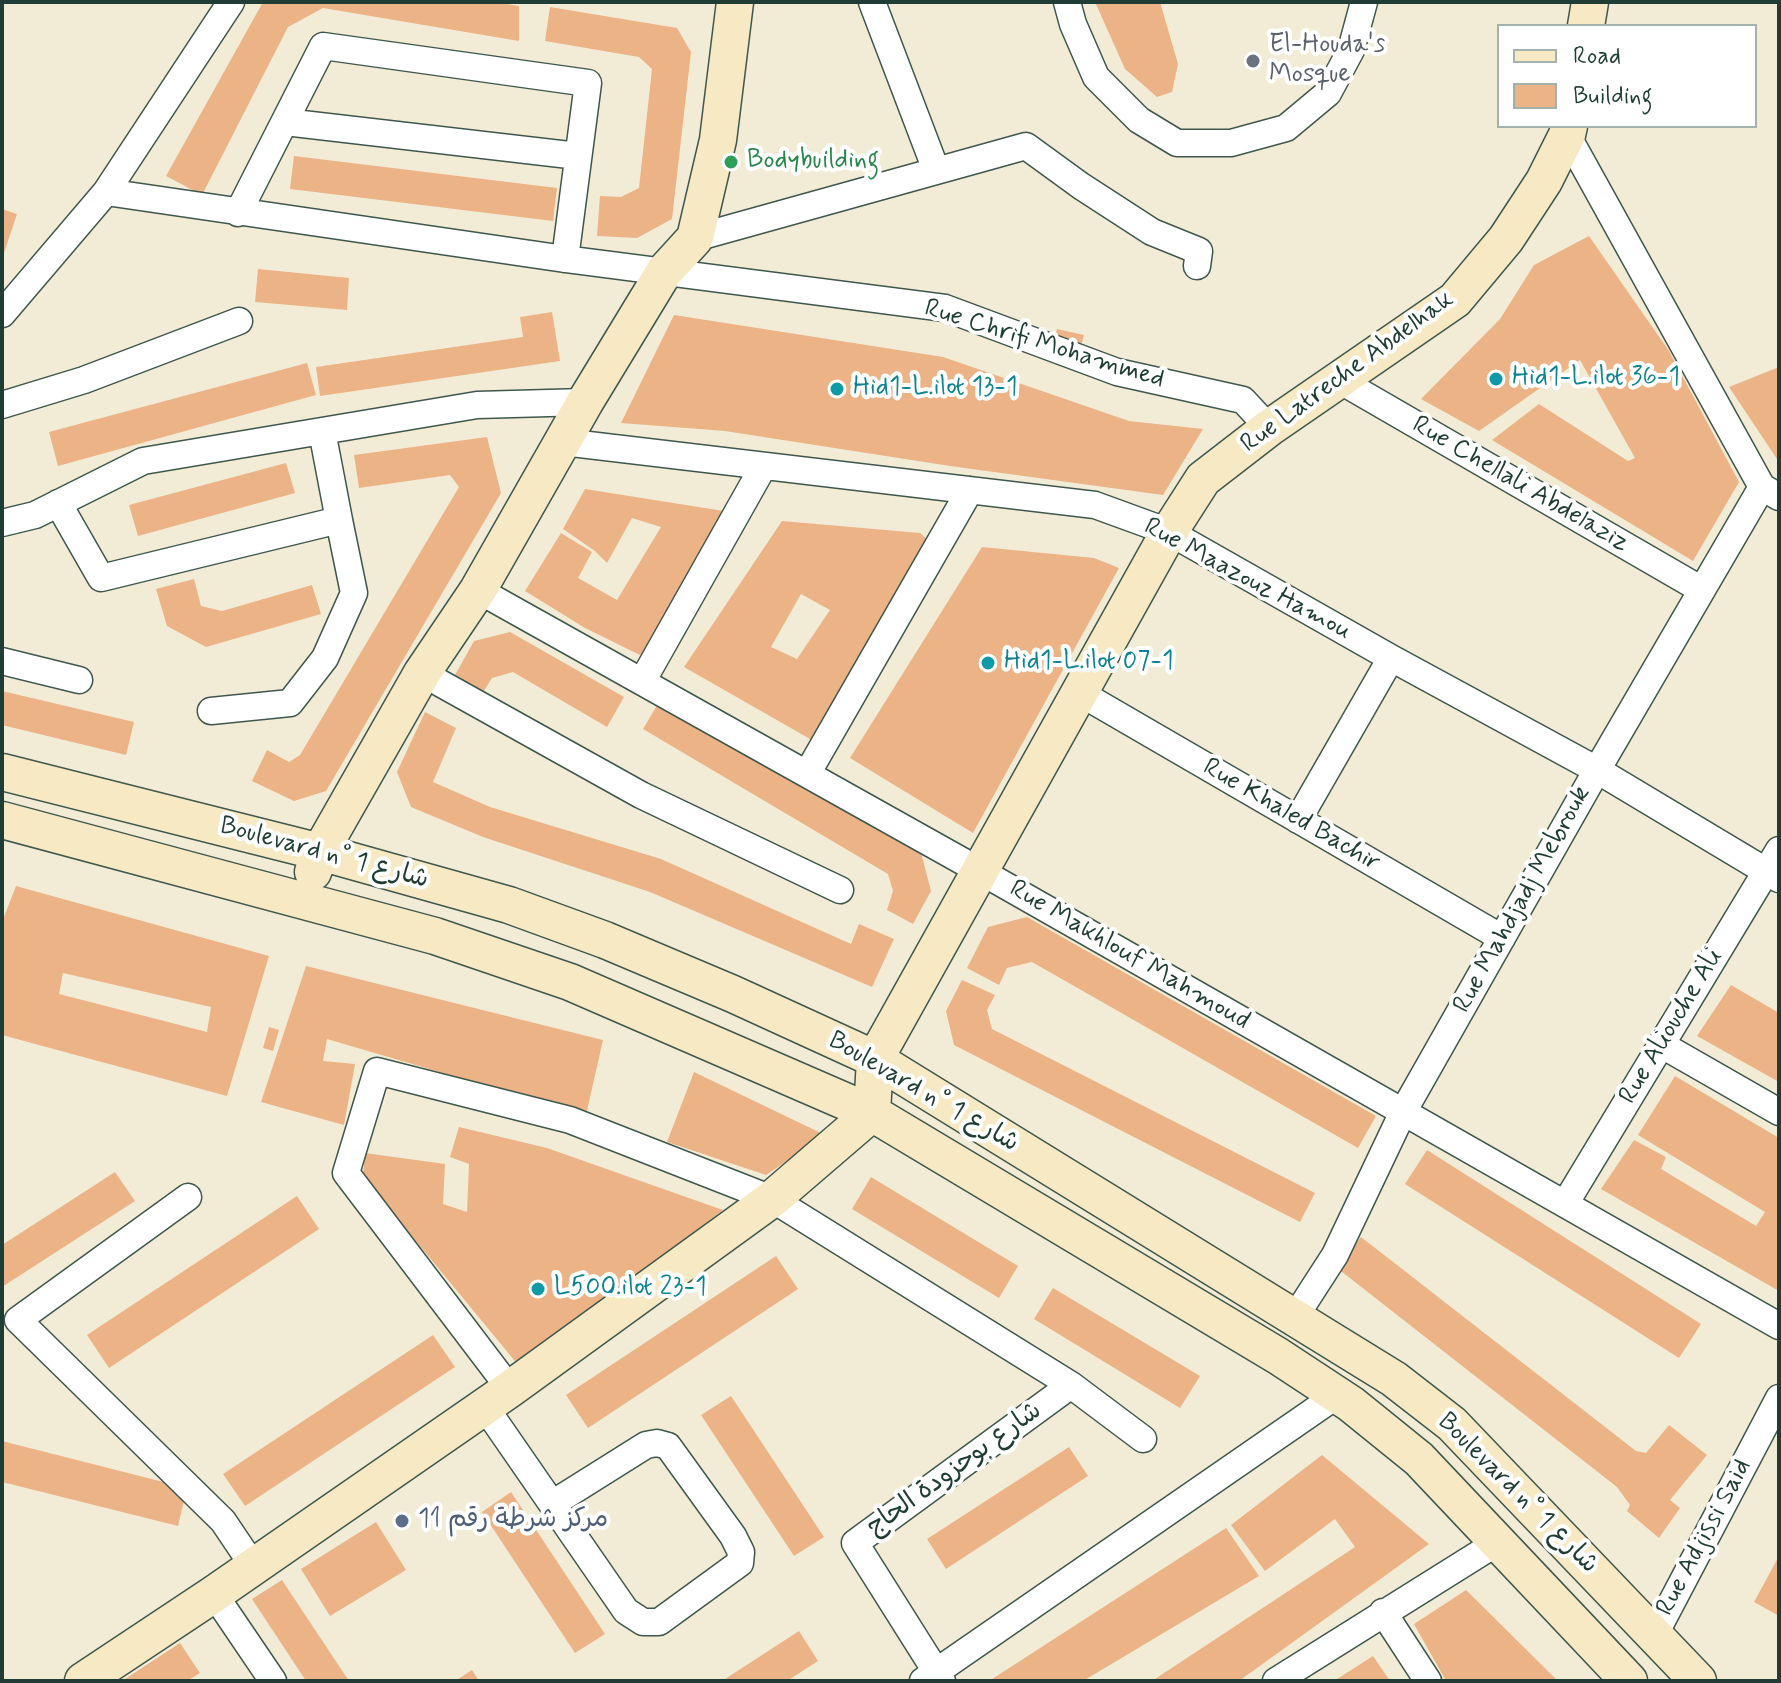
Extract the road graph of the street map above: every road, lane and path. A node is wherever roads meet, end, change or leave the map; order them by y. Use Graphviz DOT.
graph roads {
  1 [pos="231,2"];
  2 [pos="872,2"];
  3 [pos="1067,2"];
  4 [pos="1364,2"];
  5 [pos="1590,2"];
  6 [pos="728,3"];
  7 [pos="1586,24"];
  8 [pos="285,122"];
  9 [pos="1568,131"];
  10 [pos="578,156"];
  11 [pos="936,170"];
  12 [pos="106,192"];
  13 [pos="238,213"];
  14 [pos="695,238"];
  15 [pos="565,259"];
  16 [pos="1197,266"];
  17 [pos="664,272"];
  18 [pos="2,314"];
  19 [pos="239,321"];
  20 [pos="1339,380"];
  21 [pos="585,402"];
  22 [pos="2,405"];
  23 [pos="1269,428"];
  24 [pos="322,431"];
  25 [pos="563,442"];
  26 [pos="763,467"];
  27 [pos="970,490"];
  28 [pos="1771,492"];
  29 [pos="58,503"];
  30 [pos="339,520"];
  31 [pos="2,523"];
  32 [pos="1169,532"];
  33 [pos="478,590"];
  34 [pos="1702,590"];
  35 [pos="1391,658"];
  36 [pos="2,661"];
  37 [pos="422,673"];
  38 [pos="79,680"];
  39 [pos="643,680"];
  40 [pos="1080,693"];
  41 [pos="211,711"];
  42 [pos="1597,770"];
  43 [pos="2,772"];
  44 [pos="807,774"];
  45 [pos="1298,820"];
  46 [pos="3,823"];
  47 [pos="320,852"];
  48 [pos="1775,866"];
  49 [pos="980,871"];
  50 [pos="840,890"];
  51 [pos="302,900"];
  52 [pos="1502,938"];
  53 [pos="1662,1045"];
  54 [pos="875,1059"];
  55 [pos="1403,1112"];
  56 [pos="1779,1112"];
  57 [pos="872,1113"];
  58 [pos="188,1197"];
  59 [pos="772,1199"];
  60 [pos="1565,1204"];
  61 [pos="1295,1317"];
  62 [pos="1779,1326"];
  63 [pos="1071,1385"];
  64 [pos="1337,1395"];
  65 [pos="498,1398"];
  66 [pos="1779,1398"];
  67 [pos="1143,1439"];
  68 [pos="552,1504"];
  69 [pos="1498,1542"];
  70 [pos="254,1567"];
  71 [pos="214,1594"];
  72 [pos="1383,1612"];
  73 [pos="1654,1636"];
  74 [pos="934,1678"];
  75 [pos="83,1681"];
  76 [pos="273,1681"];
  77 [pos="1276,1681"];
  78 [pos="1428,1681"];
  79 [pos="1629,1681"];
  80 [pos="1698,1681"];
  1 -- 12 [label="street"];
  2 -- 11 [label="street"];
  3 -- 4 [label="street"];
  5 -- 7 [label="main road"];
  6 -- 14 [label="main road"];
  8 -- 10 [label="street"];
  8 -- 10 [label="street"];
  8 -- 13 [label="street"];
  9 -- 20 [label="main road, Rue Latreche Abdelhak"];
  9 -- 28 [label="street"];
  10 -- 15 [label="street"];
  11 -- 14 [label="street"];
  11 -- 16 [label="street"];
  12 -- 13 [label="street, Rue Chrifi Mohammed"];
  12 -- 18 [label="street"];
  13 -- 15 [label="street, Rue Chrifi Mohammed"];
  14 -- 17 [label="main road"];
  15 -- 17 [label="street, Rue Chrifi Mohammed"];
  17 -- 21 [label="main road"];
  17 -- 23 [label="street, Rue Chrifi Mohammed"];
  19 -- 22 [label="street"];
  20 -- 23 [label="main road, Rue Latreche Abdelhak"];
  20 -- 34 [label="street, Rue Chellali Abdelaziz"];
  21 -- 24 [label="street"];
  21 -- 25 [label="main road"];
  23 -- 32 [label="main road, Rue Latreche Abdelhak"];
  24 -- 29 [label="street"];
  24 -- 30 [label="street"];
  25 -- 26 [label="street, Rue Maazouz Hamou"];
  25 -- 33 [label="main road"];
  26 -- 27 [label="street, Rue Maazouz Hamou"];
  26 -- 39 [label="street"];
  27 -- 32 [label="street, Rue Maazouz Hamou"];
  27 -- 44 [label="street"];
  28 -- 34 [label="street, Rue Mahdjadj Mebrouk"];
  29 -- 30 [label="street"];
  29 -- 31 [label="street"];
  30 -- 41 [label="street"];
  32 -- 35 [label="street, Rue Maazouz Hamou"];
  32 -- 40 [label="main road, Rue Latreche Abdelhak"];
  33 -- 37 [label="main road"];
  33 -- 39 [label="street, Rue Makhlouf Mahmoud"];
  34 -- 42 [label="street, Rue Mahdjadj Mebrouk"];
  35 -- 42 [label="street, Rue Maazouz Hamou"];
  35 -- 45 [label="street"];
  36 -- 38 [label="street"];
  37 -- 47 [label="main road"];
  37 -- 50 [label="street"];
  39 -- 44 [label="street, Rue Makhlouf Mahmoud"];
  40 -- 45 [label="street, Rue Khaled Bachir"];
  40 -- 49 [label="main road, Rue Latreche Abdelhak"];
  42 -- 48 [label="street, Rue Maazouz Hamou"];
  42 -- 52 [label="street, Rue Mahdjadj Mebrouk"];
  43 -- 47 [label="main road, Boulevard n° شارع 1"];
  44 -- 49 [label="street, Rue Makhlouf Mahmoud"];
  45 -- 52 [label="street, Rue Khaled Bachir"];
  46 -- 51 [label="main road, Boulevard n° شارع 1"];
  47 -- 51 [label="main road"];
  47 -- 54 [label="main road, Boulevard n° شارع 1"];
  48 -- 53 [label="street, Rue Aliouche Ali"];
  49 -- 54 [label="main road, Rue Latreche Abdelhak"];
  49 -- 55 [label="street, Rue Makhlouf Mahmoud"];
  51 -- 57 [label="main road, Boulevard n° شارع 1"];
  52 -- 55 [label="street, Rue Mahdjadj Mebrouk"];
  53 -- 56 [label="street"];
  53 -- 60 [label="street, Rue Aliouche Ali"];
  54 -- 57 [label="main road"];
  54 -- 61 [label="main road, Boulevard n° شارع 1"];
  55 -- 60 [label="street, Rue Makhlouf Mahmoud"];
  55 -- 61 [label="street, Rue Mahdjadj Mebrouk"];
  57 -- 59 [label="main road"];
  57 -- 64 [label="main road, Boulevard n° شارع 1"];
  58 -- 70 [label="street"];
  59 -- 63 [label="street"];
  59 -- 65 [label="main road"];
  59 -- 65 [label="street"];
  60 -- 62 [label="street, Rue Makhlouf Mahmoud"];
  61 -- 73 [label="main road, Boulevard n° شارع 1"];
  63 -- 67 [label="street"];
  63 -- 74 [label="street, شارع بوحزودة الحاج"];
  64 -- 69 [label="main road, Boulevard n° شارع 1"];
  64 -- 74 [label="street"];
  65 -- 68 [label="street"];
  65 -- 70 [label="main road"];
  66 -- 73 [label="street, Rue Adjissi Said"];
  68 -- 68 [label="street"];
  69 -- 72 [label="street"];
  69 -- 79 [label="main road, Boulevard n° شارع 1"];
  70 -- 71 [label="main road"];
  71 -- 75 [label="main road"];
  71 -- 76 [label="street"];
  72 -- 77 [label="street"];
  72 -- 78 [label="street"];
  73 -- 80 [label="main road, Boulevard n° شارع 1"];
}
